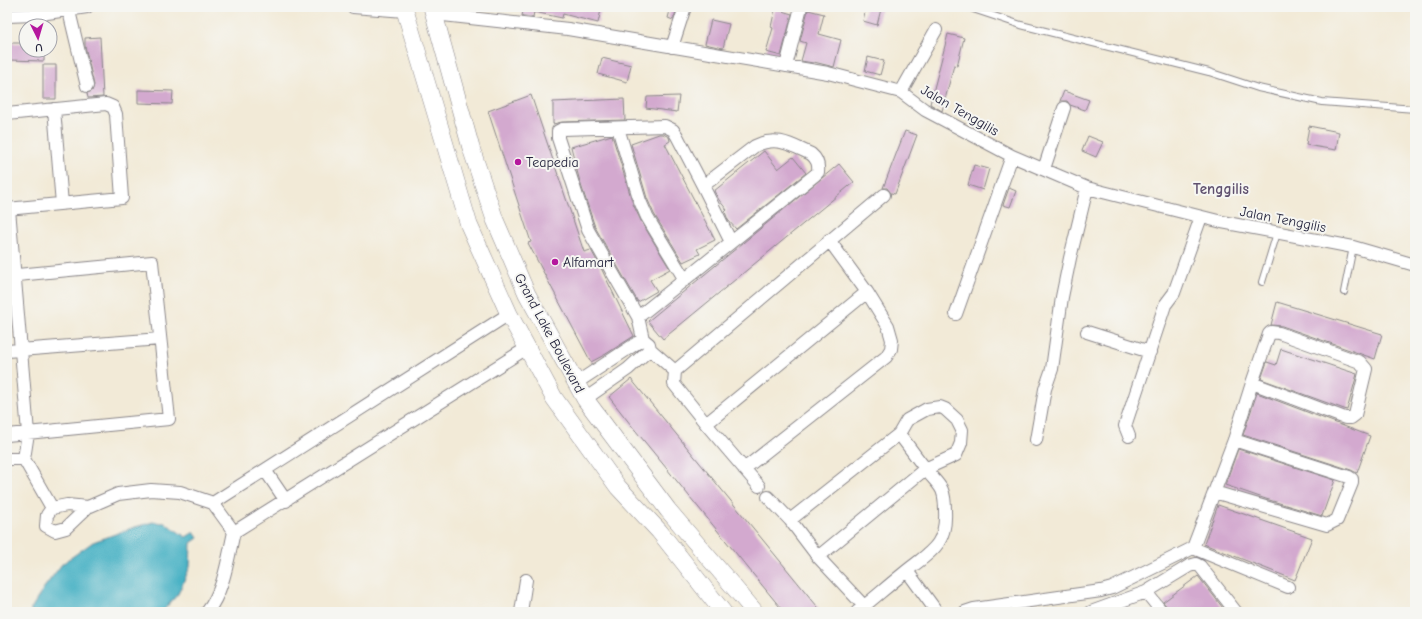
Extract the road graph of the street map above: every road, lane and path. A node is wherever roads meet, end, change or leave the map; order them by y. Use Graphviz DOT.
graph roads {
  1 [pos="87,7"];
  2 [pos="353,7"];
  3 [pos="685,7"];
  4 [pos="801,7"];
  5 [pos="970,7"];
  6 [pos="68,8"];
  7 [pos="405,9"];
  8 [pos="433,10"];
  9 [pos="7,16"];
  10 [pos="936,30"];
  11 [pos="672,47"];
  12 [pos="786,66"];
  13 [pos="87,86"];
  14 [pos="901,92"];
  15 [pos="1064,108"];
  16 [pos="54,109"];
  17 [pos="1415,109"];
  18 [pos="7,114"];
  19 [pos="618,128"];
  20 [pos="471,148"];
  21 [pos="1012,156"];
  22 [pos="449,157"];
  23 [pos="1044,169"];
  24 [pos="703,186"];
  25 [pos="1087,188"];
  26 [pos="884,195"];
  27 [pos="62,204"];
  28 [pos="8,209"];
  29 [pos="1201,217"];
  30 [pos="1277,233"];
  31 [pos="829,240"];
  32 [pos="731,242"];
  33 [pos="1353,247"];
  34 [pos="1415,265"];
  35 [pos="11,275"];
  36 [pos="685,280"];
  37 [pos="1262,282"];
  38 [pos="867,292"];
  39 [pos="1344,292"];
  40 [pos="509,314"];
  41 [pos="956,314"];
  42 [pos="638,317"];
  43 [pos="1087,332"];
  44 [pos="160,339"];
  45 [pos="646,344"];
  46 [pos="527,348"];
  47 [pos="21,350"];
  48 [pos="7,352"];
  49 [pos="1150,352"];
  50 [pos="675,371"];
  51 [pos="576,383"];
  52 [pos="1252,383"];
  53 [pos="585,399"];
  54 [pos="706,424"];
  55 [pos="28,433"];
  56 [pos="899,434"];
  57 [pos="7,435"];
  58 [pos="1128,436"];
  59 [pos="1036,440"];
  60 [pos="1234,440"];
  61 [pos="7,459"];
  62 [pos="24,459"];
  63 [pos="744,469"];
  64 [pos="925,469"];
  65 [pos="265,470"];
  66 [pos="759,486"];
  67 [pos="1214,492"];
  68 [pos="768,497"];
  69 [pos="286,501"];
  70 [pos="213,502"];
  71 [pos="88,507"];
  72 [pos="52,508"];
  73 [pos="790,520"];
  74 [pos="234,532"];
  75 [pos="1193,548"];
  76 [pos="818,557"];
  77 [pos="906,571"];
  78 [pos="526,580"];
  79 [pos="1288,587"];
  80 [pos="1146,592"];
  81 [pos="860,609"];
  82 [pos="934,611"];
  83 [pos="207,612"];
  84 [pos="521,612"];
  85 [pos="723,612"];
  86 [pos="755,612"];
  87 [pos="965,612"];
  88 [pos="1091,612"];
  89 [pos="1162,612"];
  90 [pos="1236,612"];
  1 -- 6 [label="street"];
  2 -- 7 [label="street"];
  3 -- 11 [label="street"];
  4 -- 12 [label="street"];
  5 -- 17 [label="lane"];
  6 -- 9 [label="street"];
  6 -- 13 [label="street"];
  7 -- 22 [label="street, Grand Lake Boulevard"];
  8 -- 11 [label="street, Jalan Tenggilis"];
  8 -- 20 [label="street, Grand Lake Boulevard"];
  10 -- 14 [label="street"];
  11 -- 12 [label="street, Jalan Tenggilis"];
  12 -- 14 [label="street, Jalan Tenggilis"];
  14 -- 21 [label="street, Jalan Tenggilis"];
  15 -- 23 [label="street"];
  16 -- 18 [label="street"];
  16 -- 27 [label="street"];
  16 -- 27 [label="street"];
  19 -- 24 [label="street"];
  19 -- 36 [label="street"];
  19 -- 42 [label="street"];
  20 -- 22 [label="street"];
  20 -- 51 [label="street, Grand Lake Boulevard"];
  21 -- 23 [label="street, Jalan Tenggilis"];
  21 -- 41 [label="street"];
  22 -- 40 [label="street, Grand Lake Boulevard"];
  23 -- 25 [label="street, Jalan Tenggilis"];
  24 -- 32 [label="street"];
  24 -- 32 [label="street"];
  25 -- 29 [label="street, Jalan Tenggilis"];
  25 -- 59 [label="street"];
  26 -- 31 [label="street"];
  27 -- 28 [label="street"];
  28 -- 35 [label="street"];
  29 -- 30 [label="street, Jalan Tenggilis"];
  29 -- 49 [label="street"];
  30 -- 33 [label="street, Jalan Tenggilis"];
  30 -- 37 [label="lane"];
  31 -- 38 [label="street"];
  31 -- 50 [label="street"];
  32 -- 36 [label="street"];
  33 -- 34 [label="street, Jalan Tenggilis"];
  33 -- 39 [label="lane"];
  35 -- 44 [label="street"];
  35 -- 47 [label="street"];
  36 -- 42 [label="street"];
  38 -- 54 [label="street"];
  38 -- 63 [label="street"];
  40 -- 46 [label="street, Grand Lake Boulevard"];
  40 -- 65 [label="street"];
  42 -- 45 [label="street"];
  43 -- 49 [label="street"];
  44 -- 47 [label="street"];
  44 -- 55 [label="street"];
  45 -- 50 [label="street"];
  45 -- 51 [label="street"];
  45 -- 53 [label="street"];
  46 -- 69 [label="street"];
  46 -- 85 [label="street, Grand Lake Boulevard"];
  47 -- 48 [label="street"];
  47 -- 55 [label="street"];
  49 -- 58 [label="street"];
  50 -- 54 [label="street"];
  51 -- 53 [label="street, Grand Lake Boulevard"];
  52 -- 52 [label="street"];
  52 -- 60 [label="street"];
  53 -- 86 [label="street, Grand Lake Boulevard"];
  54 -- 63 [label="street"];
  55 -- 57 [label="street"];
  55 -- 62 [label="street"];
  56 -- 64 [label="street"];
  56 -- 64 [label="street"];
  56 -- 73 [label="street"];
  60 -- 67 [label="street"];
  60 -- 67 [label="street"];
  61 -- 62 [label="street"];
  62 -- 72 [label="street"];
  63 -- 66 [label="street"];
  64 -- 76 [label="street"];
  64 -- 77 [label="street"];
  65 -- 69 [label="street"];
  65 -- 70 [label="street"];
  67 -- 75 [label="street"];
  68 -- 73 [label="street"];
  69 -- 74 [label="street"];
  70 -- 71 [label="street"];
  70 -- 74 [label="street"];
  71 -- 72 [label="street"];
  71 -- 72 [label="street"];
  73 -- 76 [label="street"];
  74 -- 83 [label="street"];
  75 -- 79 [label="street"];
  75 -- 87 [label="street"];
  76 -- 81 [label="street"];
  77 -- 81 [label="street"];
  77 -- 82 [label="street"];
  78 -- 84 [label="street"];
  80 -- 88 [label="street"];
  80 -- 89 [label="street"];
  80 -- 90 [label="street"];
}
